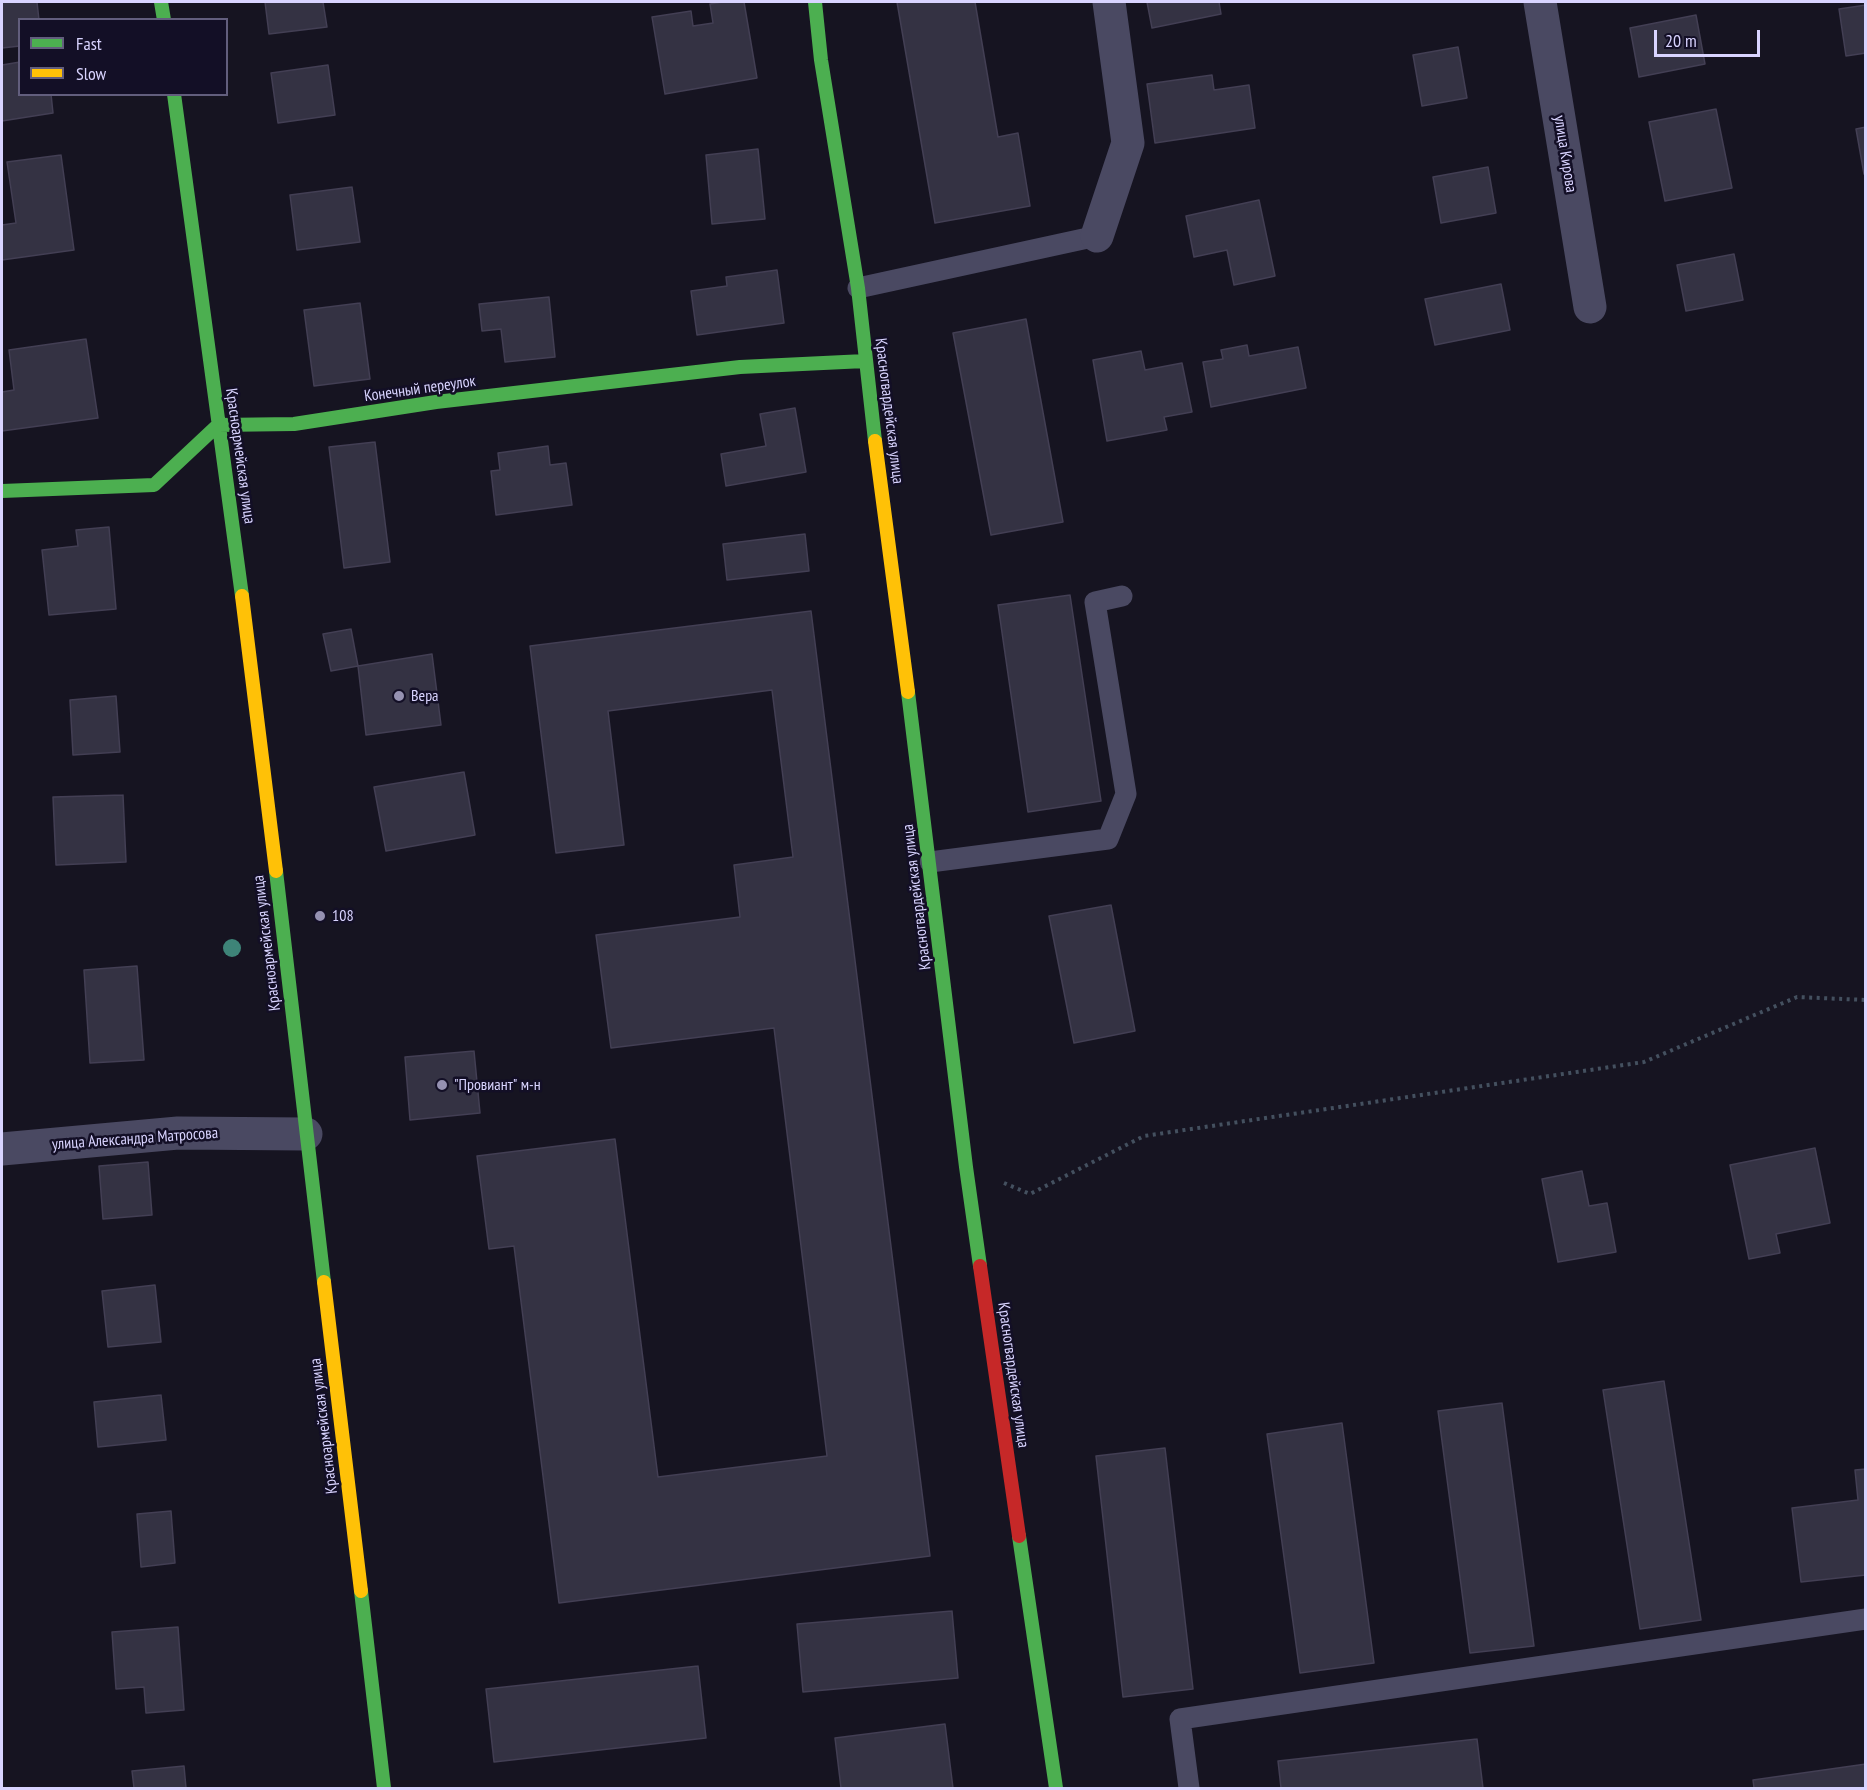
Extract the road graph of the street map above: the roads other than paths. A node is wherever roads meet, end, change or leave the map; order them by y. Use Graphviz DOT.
graph roads {
  1 [pos="161,2"];
  2 [pos="815,2"];
  3 [pos="1109,2"];
  4 [pos="1540,2"];
  5 [pos="164,18"];
  6 [pos="174,96"];
  7 [pos="1097,236"];
  8 [pos="858,288"];
  9 [pos="1590,307"];
  10 [pos="866,361"];
  11 [pos="218,425"];
  12 [pos="2,491"];
  13 [pos="1122,596"];
  14 [pos="930,862"];
  15 [pos="306,1134"];
  16 [pos="2,1149"];
  17 [pos="1866,1619"];
  18 [pos="384,1788"];
  19 [pos="1056,1788"];
  20 [pos="1189,1788"];
  1 -- 5 [label="street"];
  2 -- 8 [label="street, Красногвардейская улица"];
  3 -- 7 [label="street"];
  4 -- 9 [label="street, улица Кирова"];
  6 -- 11 [label="street, Красноармейская улица"];
  7 -- 8 [label="lane"];
  8 -- 10 [label="street, Красногвардейская улица"];
  10 -- 11 [label="street, Конечный переулок"];
  10 -- 14 [label="street, Красногвардейская улица"];
  11 -- 12 [label="street"];
  11 -- 15 [label="street, Красноармейская улица"];
  13 -- 14 [label="lane"];
  14 -- 19 [label="street, Красногвардейская улица"];
  15 -- 16 [label="street, улица Александра Матросова"];
  15 -- 18 [label="street, Красноармейская улица"];
  17 -- 20 [label="lane"];
}
